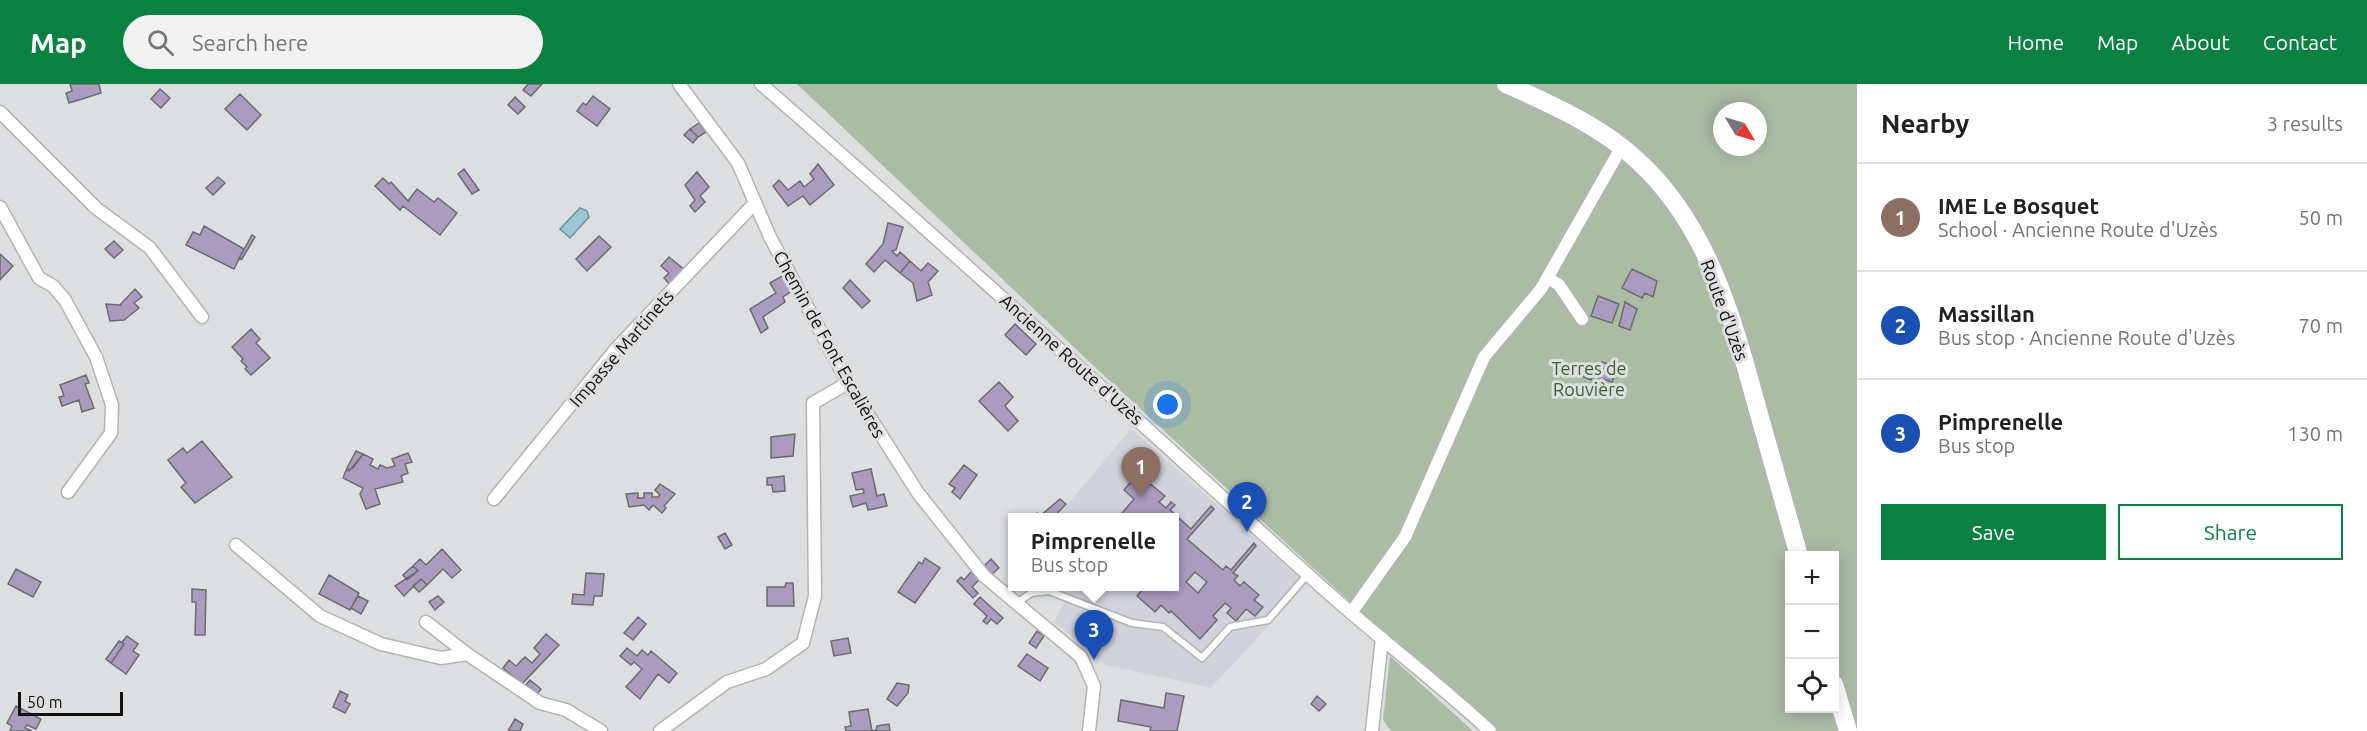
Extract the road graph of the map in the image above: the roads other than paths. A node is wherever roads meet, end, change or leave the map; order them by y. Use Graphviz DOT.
graph roads {
  1 [pos="679,84"];
  2 [pos="761,84"];
  3 [pos="1506,84"];
  4 [pos="0,112"];
  5 [pos="1621,148"];
  6 [pos="755,203"];
  7 [pos="0,207"];
  8 [pos="1548,278"];
  9 [pos="202,317"];
  10 [pos="1582,319"];
  11 [pos="848,383"];
  12 [pos="68,492"];
  13 [pos="494,499"];
  14 [pos="236,545"];
  15 [pos="1798,551"];
  16 [pos="1308,574"];
  17 [pos="1017,603"];
  18 [pos="1351,613"];
  19 [pos="426,622"];
  20 [pos="1382,638"];
  21 [pos="467,654"];
  22 [pos="1839,701"];
  23 [pos="601,731"];
  24 [pos="660,731"];
  25 [pos="1089,731"];
  26 [pos="1372,731"];
  27 [pos="1490,731"];
  28 [pos="1848,731"];
  1 -- 6 [label="street, Chemin de Font Escalières"];
  2 -- 16 [label="street, Ancienne Route d'Uzès"];
  3 -- 5 [label="main road, Route d'Uzès"];
  4 -- 9 [label="street"];
  5 -- 8 [label="street"];
  5 -- 15 [label="main road, Route d'Uzès"];
  6 -- 11 [label="street, Chemin de Font Escalières"];
  6 -- 13 [label="street, Impasse Martinets"];
  7 -- 12 [label="street"];
  8 -- 10 [label="street"];
  8 -- 18 [label="street"];
  11 -- 17 [label="street, Chemin de Font Escalières"];
  11 -- 24 [label="street"];
  14 -- 21 [label="street"];
  16 -- 17 [label="lane"];
  16 -- 18 [label="street, Ancienne Route d'Uzès"];
  17 -- 25 [label="street, Chemin de Font Escalières"];
  18 -- 20 [label="street, Ancienne Route d'Uzès"];
  19 -- 21 [label="street"];
  20 -- 26 [label="street"];
  20 -- 27 [label="street, Ancienne Route d'Uzès"];
  21 -- 23 [label="street"];
  22 -- 28 [label="main road"];
}
